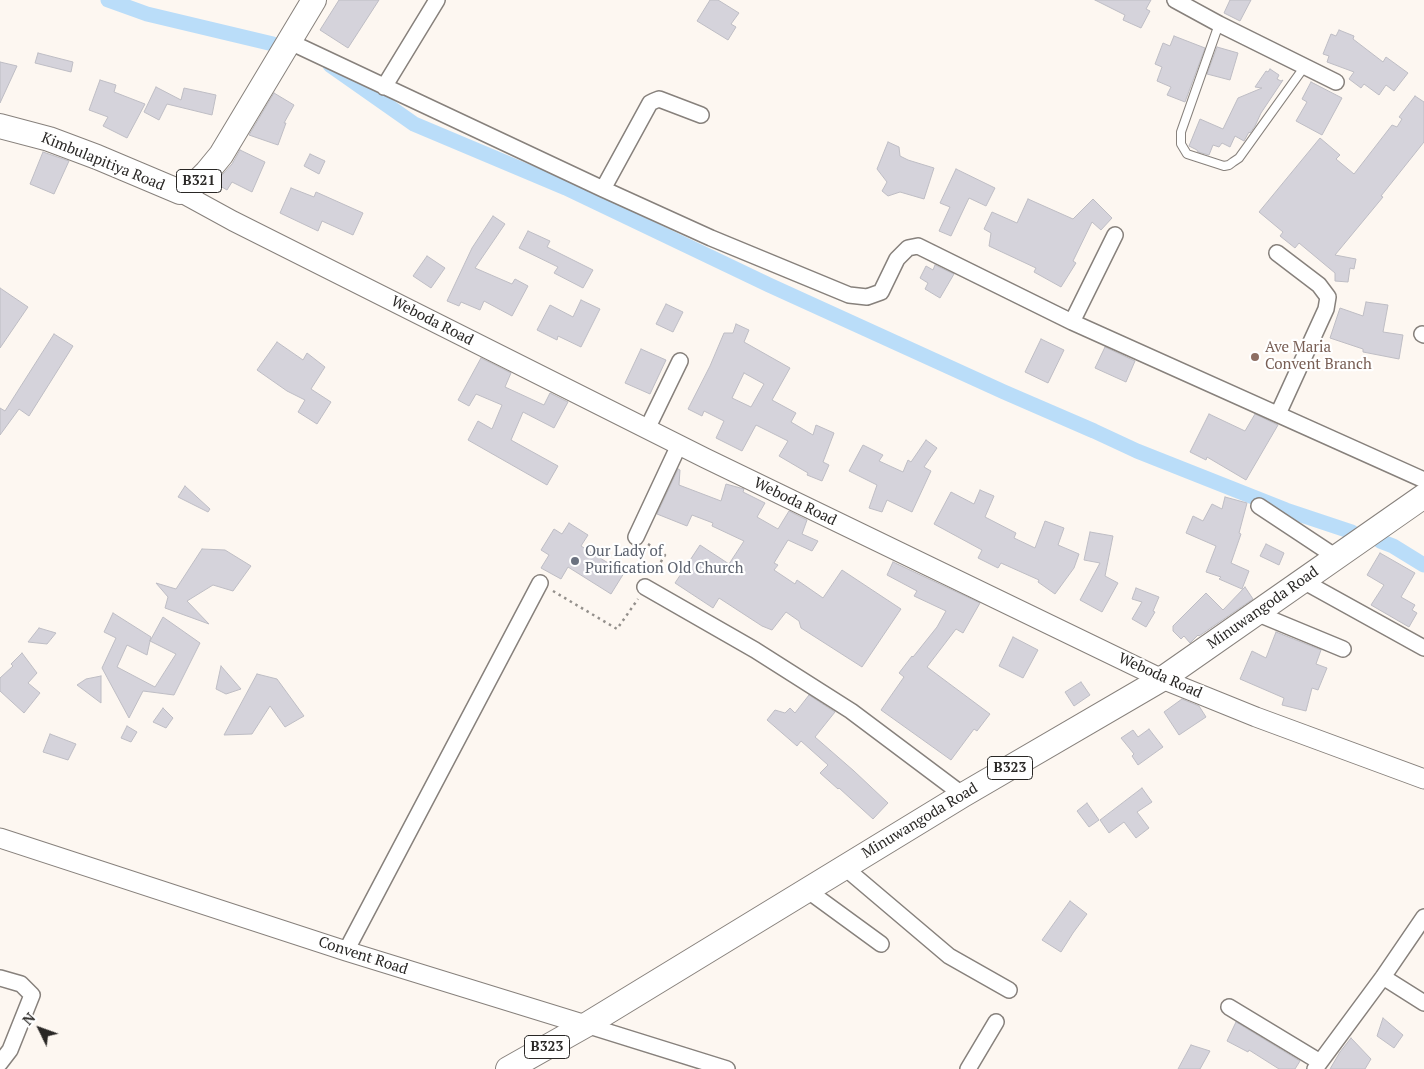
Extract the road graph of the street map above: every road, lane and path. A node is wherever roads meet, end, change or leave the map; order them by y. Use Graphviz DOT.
graph roads {
  1 [pos="314,0"];
  2 [pos="437,0"];
  3 [pos="1175,0"];
  4 [pos="1219,24"];
  5 [pos="288,41"];
  6 [pos="1305,66"];
  7 [pos="1336,82"];
  8 [pos="384,86"];
  9 [pos="701,114"];
  10 [pos="0,126"];
  11 [pos="603,189"];
  12 [pos="180,192"];
  13 [pos="1115,236"];
  14 [pos="1277,253"];
  15 [pos="1072,322"];
  16 [pos="680,361"];
  17 [pos="1278,414"];
  18 [pos="646,429"];
  19 [pos="679,445"];
  20 [pos="1424,480"];
  21 [pos="1424,496"];
  22 [pos="1259,506"];
  23 [pos="636,537"];
  24 [pos="1336,558"];
  25 [pos="1303,581"];
  26 [pos="540,583"];
  27 [pos="646,587"];
  28 [pos="1256,614"];
  29 [pos="1424,648"];
  30 [pos="1343,649"];
  31 [pos="1162,678"];
  32 [pos="1424,779"];
  33 [pos="963,795"];
  34 [pos="0,838"];
  35 [pos="844,867"];
  36 [pos="807,890"];
  37 [pos="1424,918"];
  38 [pos="881,944"];
  39 [pos="346,950"];
  40 [pos="1383,977"];
  41 [pos="0,978"];
  42 [pos="1009,990"];
  43 [pos="1424,1003"];
  44 [pos="1229,1007"];
  45 [pos="996,1022"];
  46 [pos="586,1025"];
  47 [pos="0,1063"];
  48 [pos="1317,1066"];
  49 [pos="508,1069"];
  50 [pos="728,1069"];
  51 [pos="968,1069"];
  1 -- 5 [label="main road, Kimbulapitiya Road / B321"];
  2 -- 8 [label="street"];
  3 -- 4 [label="street"];
  4 -- 6 [label="street"];
  4 -- 6 [label="lane"];
  5 -- 8 [label="street"];
  5 -- 12 [label="main road, Kimbulapitiya Road / B321"];
  6 -- 7 [label="street"];
  8 -- 11 [label="street"];
  9 -- 11 [label="street"];
  10 -- 12 [label="main road, Kimbulapitiya Road / B321"];
  11 -- 15 [label="street"];
  12 -- 18 [label="street, Weboda Road"];
  13 -- 15 [label="street"];
  14 -- 17 [label="street"];
  15 -- 17 [label="street"];
  16 -- 18 [label="street"];
  17 -- 20 [label="street"];
  18 -- 19 [label="street, Weboda Road"];
  19 -- 23 [label="street"];
  19 -- 31 [label="street, Weboda Road"];
  21 -- 24 [label="main road, Minuwangoda Road / B323"];
  22 -- 24 [label="street"];
  23 -- 27 [label="path"];
  24 -- 25 [label="main road, Minuwangoda Road / B323"];
  25 -- 28 [label="main road, Minuwangoda Road / B323"];
  25 -- 29 [label="street"];
  26 -- 27 [label="path"];
  26 -- 39 [label="street"];
  27 -- 33 [label="street"];
  28 -- 30 [label="street"];
  28 -- 31 [label="main road, Minuwangoda Road / B323"];
  31 -- 32 [label="street, Weboda Road"];
  31 -- 33 [label="main road, Minuwangoda Road / B323"];
  33 -- 35 [label="main road, Minuwangoda Road / B323"];
  34 -- 39 [label="street, Convent Road"];
  35 -- 36 [label="main road, Minuwangoda Road / B323"];
  35 -- 42 [label="street"];
  36 -- 38 [label="street"];
  36 -- 46 [label="main road, Minuwangoda Road / B323"];
  37 -- 40 [label="street"];
  39 -- 46 [label="street, Convent Road"];
  40 -- 43 [label="street"];
  40 -- 48 [label="street"];
  41 -- 47 [label="street"];
  44 -- 48 [label="street"];
  45 -- 51 [label="street"];
  46 -- 49 [label="main road, Minuwangoda Road / B323"];
  46 -- 50 [label="street, Convent Road"];
}
